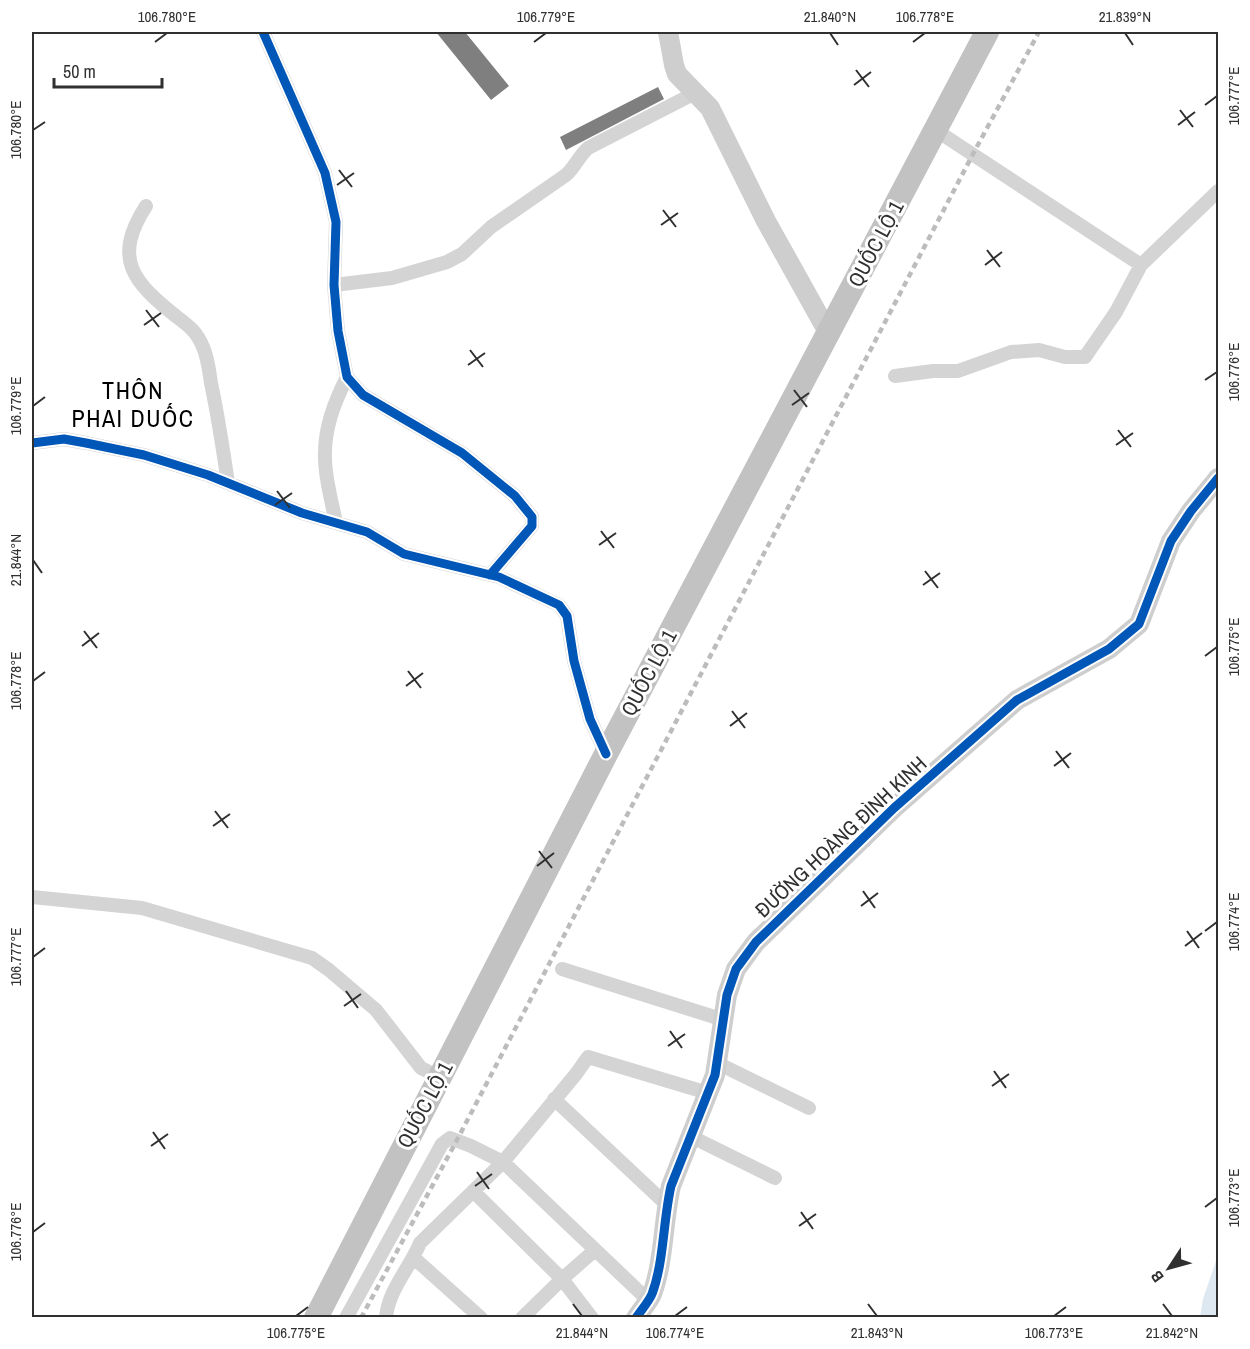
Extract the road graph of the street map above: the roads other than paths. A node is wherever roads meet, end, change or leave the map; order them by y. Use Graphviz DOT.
graph roads {
  1 [pos="263,32"];
  2 [pos="668,32"];
  3 [pos="987,32"];
  4 [pos="697,92"];
  5 [pos="934,129"];
  6 [pos="1218,192"];
  7 [pos="146,206"];
  8 [pos="1141,265"];
  9 [pos="334,285"];
  10 [pos="828,334"];
  11 [pos="895,376"];
  12 [pos="347,377"];
  13 [pos="32,443"];
  14 [pos="1218,478"];
  15 [pos="228,483"];
  16 [pos="336,523"];
  17 [pos="490,575"];
  18 [pos="606,754"];
  19 [pos="32,897"];
  20 [pos="562,969"];
  21 [pos="724,1020"];
  22 [pos="717,1063"];
  23 [pos="440,1077"];
  24 [pos="708,1093"];
  25 [pos="554,1099"];
  26 [pos="809,1108"];
  27 [pos="690,1136"];
  28 [pos="503,1161"];
  29 [pos="775,1178"];
  30 [pos="473,1191"];
  31 [pos="666,1205"];
  32 [pos="594,1250"];
  33 [pos="414,1258"];
  34 [pos="562,1279"];
  35 [pos="649,1301"];
  36 [pos="316,1317"];
  37 [pos="345,1317"];
  38 [pos="386,1317"];
  39 [pos="481,1317"];
  40 [pos="522,1317"];
  41 [pos="592,1317"];
  42 [pos="636,1317"];
  1 -- 9 [label="street"];
  2 -- 4 [label="street"];
  3 -- 5 [label="highway, QUỐC LỘ 1"];
  4 -- 9 [label="street"];
  4 -- 10 [label="street"];
  5 -- 8 [label="street"];
  5 -- 10 [label="highway, QUỐC LỘ 1"];
  6 -- 8 [label="street"];
  7 -- 15 [label="street"];
  8 -- 11 [label="street"];
  9 -- 12 [label="street"];
  10 -- 18 [label="highway, QUỐC LỘ 1"];
  12 -- 16 [label="street"];
  12 -- 17 [label="street"];
  13 -- 15 [label="street"];
  14 -- 21 [label="street, ĐƯỜNG HOÀNG ĐÌNH KINH"];
  15 -- 16 [label="street"];
  16 -- 17 [label="street"];
  17 -- 18 [label="street"];
  18 -- 23 [label="highway, QUỐC LỘ 1"];
  19 -- 23 [label="street"];
  20 -- 21 [label="street"];
  21 -- 22 [label="street, ĐƯỜNG HOÀNG ĐÌNH KINH"];
  22 -- 24 [label="street, ĐƯỜNG HOÀNG ĐÌNH KINH"];
  22 -- 26 [label="street"];
  23 -- 36 [label="highway, QUỐC LỘ 1"];
  24 -- 25 [label="street"];
  24 -- 27 [label="street, ĐƯỜNG HOÀNG ĐÌNH KINH"];
  25 -- 28 [label="street"];
  25 -- 31 [label="street"];
  27 -- 29 [label="street"];
  27 -- 31 [label="street, ĐƯỜNG HOÀNG ĐÌNH KINH"];
  28 -- 30 [label="street"];
  28 -- 32 [label="street"];
  28 -- 37 [label="street"];
  30 -- 33 [label="street"];
  30 -- 34 [label="street"];
  31 -- 35 [label="street, ĐƯỜNG HOÀNG ĐÌNH KINH"];
  32 -- 34 [label="street"];
  32 -- 35 [label="street"];
  33 -- 38 [label="street"];
  33 -- 39 [label="street"];
  34 -- 40 [label="street"];
  34 -- 41 [label="street"];
  35 -- 42 [label="street, ĐƯỜNG HOÀNG ĐÌNH KINH"];
}
